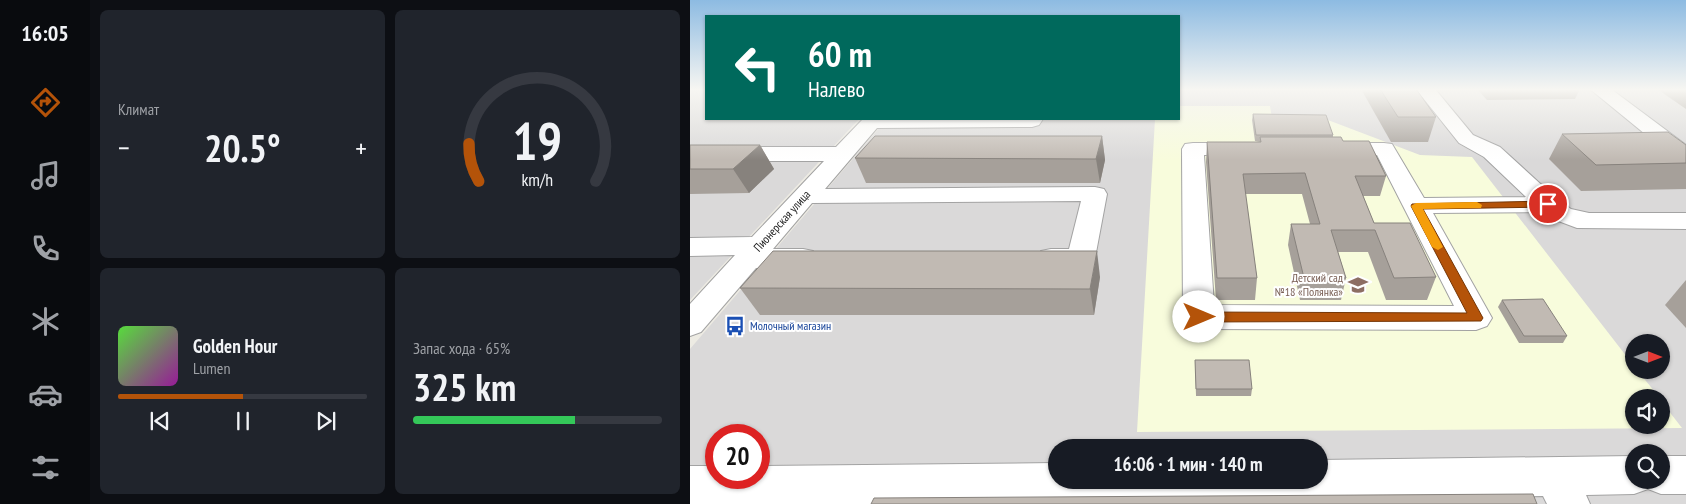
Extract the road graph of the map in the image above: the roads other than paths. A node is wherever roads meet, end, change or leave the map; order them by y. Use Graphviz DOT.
graph roads {
  1 [pos="1444,113"];
  2 [pos="1630,113"];
  3 [pos="872,120"];
  4 [pos="1032,120"];
  5 [pos="1271,149"];
  6 [pos="1309,149"];
  7 [pos="690,154"];
  8 [pos="842,154"];
  9 [pos="1686,156"];
  10 [pos="804,196"];
  11 [pos="1548,204"];
  12 [pos="1416,206"];
  13 [pos="1682,224"];
  14 [pos="690,247"];
  15 [pos="754,252"];
  16 [pos="825,258"];
  17 [pos="1032,258"];
  18 [pos="690,324"];
  19 [pos="1670,475"];
  20 [pos="1686,475"];
  21 [pos="1625,477"];
  22 [pos="1328,480"];
  23 [pos="690,486"];
  24 [pos="1048,488"];
  25 [pos="1562,490"];
  26 [pos="826,495"];
  1 -- 11 [label="street"];
  2 -- 9 [label="street"];
  3 -- 4 [label="street"];
  3 -- 8 [label="street, Пионерская улица"];
  5 -- 12 [label="street"];
  6 -- 12 [label="street"];
  7 -- 8 [label="street"];
  8 -- 10 [label="street, Пионерская улица"];
  10 -- 15 [label="street, Пионерская улица"];
  10 -- 17 [label="street"];
  11 -- 12 [label="street"];
  11 -- 13 [label="street"];
  14 -- 15 [label="street"];
  15 -- 16 [label="street"];
  15 -- 18 [label="street, Пионерская улица"];
  19 -- 20 [label="street"];
  21 -- 25 [label="street"];
  22 -- 25 [label="street"];
  23 -- 26 [label="street"];
  24 -- 26 [label="street"];
}
